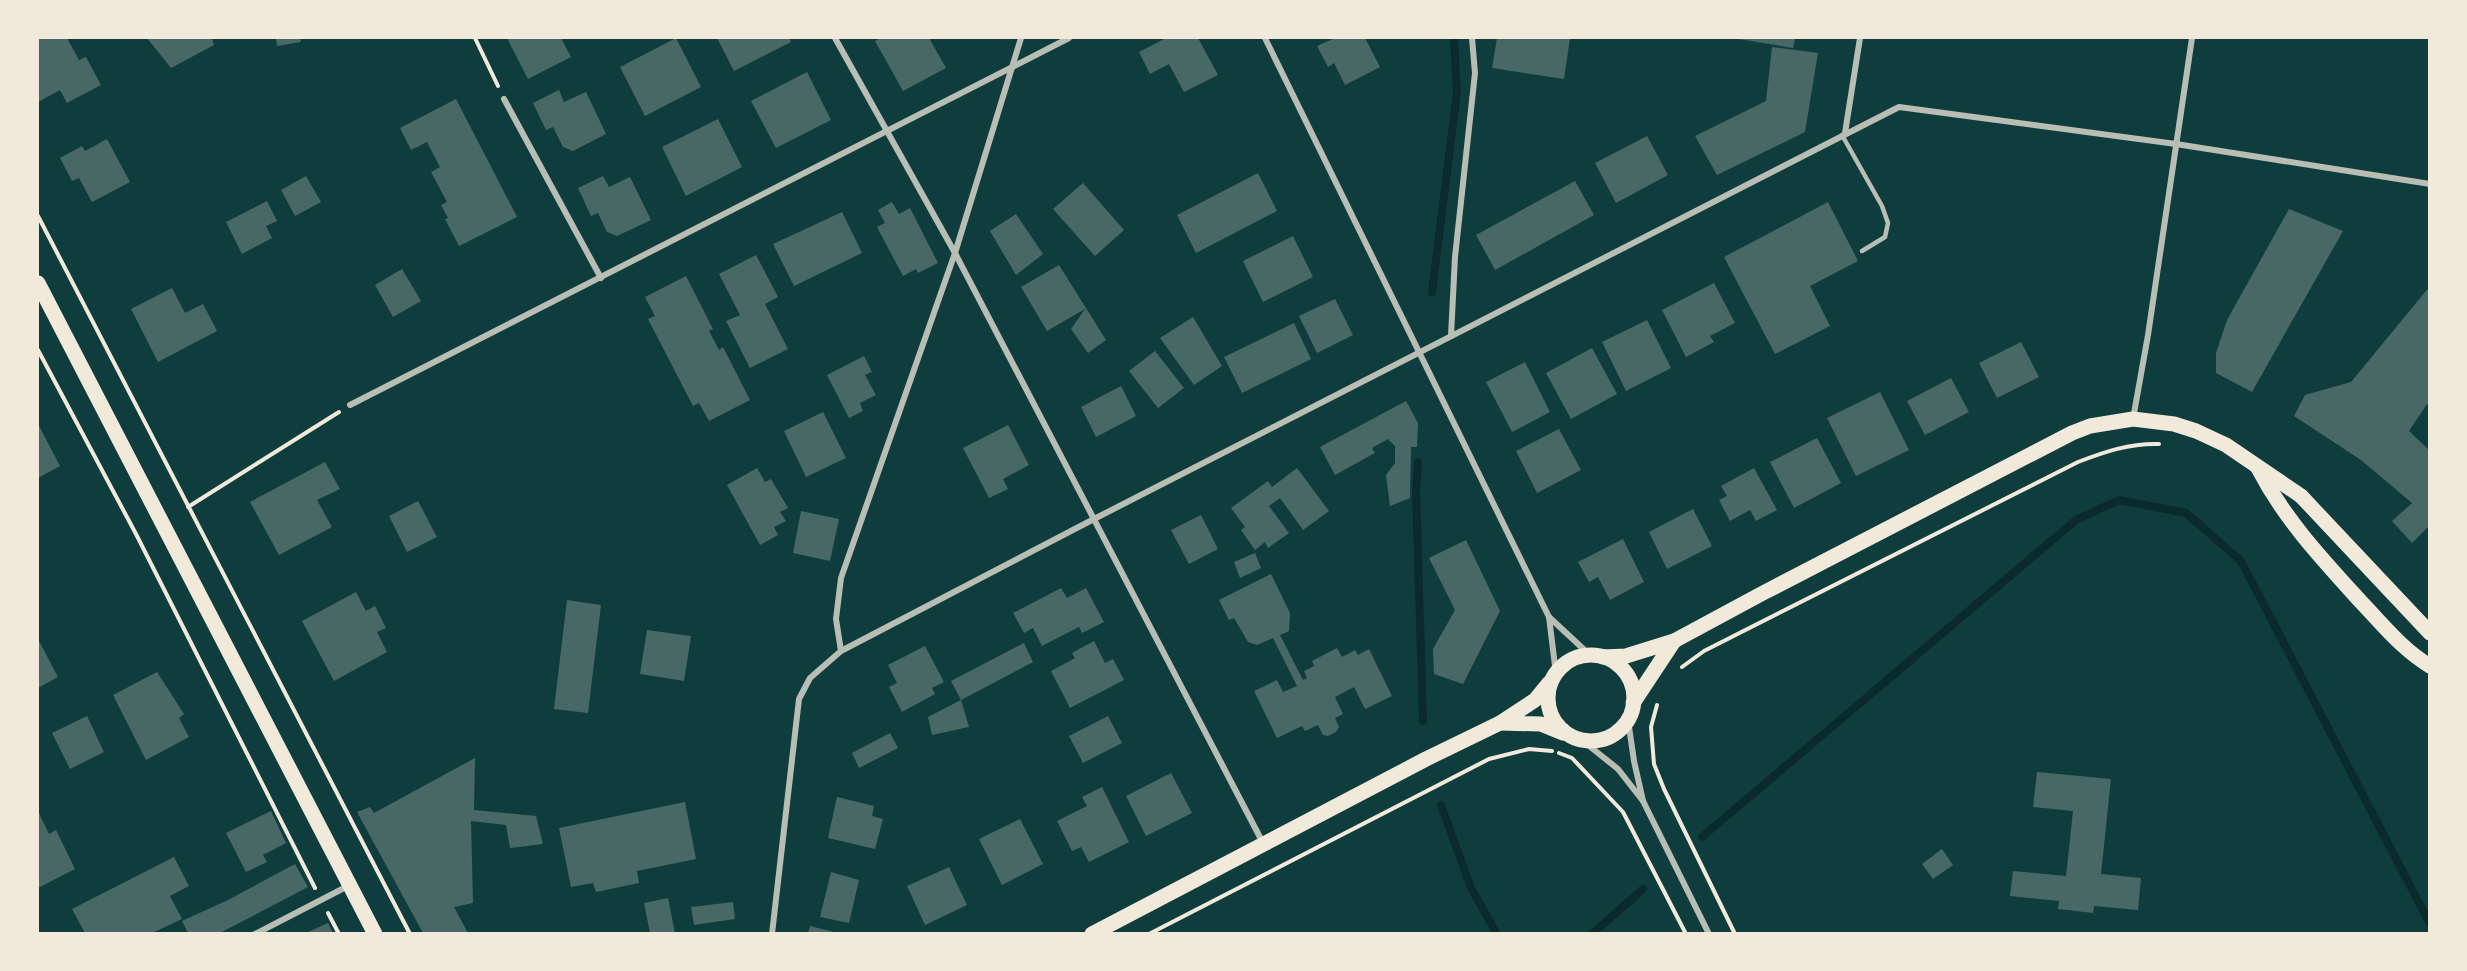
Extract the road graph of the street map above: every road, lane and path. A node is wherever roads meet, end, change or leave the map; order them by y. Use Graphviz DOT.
graph roads {
  1 [pos="475,38"];
  2 [pos="835,38"];
  3 [pos="1021,38"];
  4 [pos="1069,38"];
  5 [pos="1265,38"];
  6 [pos="1472,38"];
  7 [pos="1860,38"];
  8 [pos="2192,38"];
  9 [pos="1014,64"];
  10 [pos="504,99"];
  11 [pos="886,132"];
  12 [pos="1844,134"];
  13 [pos="2176,144"];
  14 [pos="2430,184"];
  15 [pos="38,216"];
  16 [pos="1862,251"];
  17 [pos="955,253"];
  18 [pos="601,278"];
  19 [pos="38,283"];
  20 [pos="1451,336"];
  21 [pos="38,350"];
  22 [pos="1420,353"];
  23 [pos="350,405"];
  24 [pos="2133,419"];
  25 [pos="2160,444"];
  26 [pos="2258,468"];
  27 [pos="188,507"];
  28 [pos="1094,519"];
  29 [pos="1549,617"];
  30 [pos="2430,633"];
  31 [pos="1674,641"];
  32 [pos="842,651"];
  33 [pos="1596,656"];
  34 [pos="2430,666"];
  35 [pos="1680,669"];
  36 [pos="1554,678"];
  37 [pos="1660,696"];
  38 [pos="1633,703"];
  39 [pos="1628,720"];
  40 [pos="1500,723"];
  41 [pos="1576,738"];
  42 [pos="1643,801"];
  43 [pos="1263,843"];
  44 [pos="350,886"];
  45 [pos="321,900"];
  46 [pos="255,933"];
  47 [pos="339,933"];
  48 [pos="375,933"];
  49 [pos="410,933"];
  50 [pos="772,933"];
  51 [pos="1092,933"];
  52 [pos="1149,933"];
  53 [pos="1686,933"];
  54 [pos="1709,933"];
  55 [pos="1735,933"];
  1 -- 10 [label="path"];
  2 -- 11 [label="street"];
  3 -- 9 [label="street"];
  4 -- 9 [label="street"];
  5 -- 22 [label="street"];
  6 -- 20 [label="street"];
  7 -- 12 [label="street"];
  8 -- 13 [label="street"];
  9 -- 11 [label="street"];
  9 -- 17 [label="street"];
  10 -- 18 [label="street"];
  11 -- 17 [label="street"];
  11 -- 18 [label="street"];
  12 -- 13 [label="street"];
  12 -- 16 [label="lane"];
  12 -- 20 [label="street"];
  13 -- 14 [label="street"];
  13 -- 24 [label="street"];
  15 -- 27 [label="path"];
  17 -- 28 [label="street"];
  17 -- 32 [label="street"];
  18 -- 23 [label="street"];
  19 -- 44 [label="main road"];
  20 -- 22 [label="street"];
  21 -- 45 [label="path"];
  22 -- 28 [label="street"];
  22 -- 29 [label="street"];
  23 -- 27 [label="path"];
  24 -- 26 [label="main road"];
  24 -- 31 [label="main road"];
  25 -- 35 [label="path"];
  26 -- 30 [label="main road"];
  26 -- 34 [label="main road"];
  27 -- 49 [label="path"];
  28 -- 32 [label="street"];
  28 -- 43 [label="street"];
  29 -- 33 [label="street"];
  29 -- 36 [label="street"];
  31 -- 33 [label="main road"];
  31 -- 38 [label="main road"];
  32 -- 50 [label="street"];
  33 -- 36 [label="main road"];
  33 -- 38 [label="main road"];
  36 -- 40 [label="main road"];
  36 -- 41 [label="main road"];
  37 -- 55 [label="path"];
  38 -- 39 [label="main road"];
  39 -- 41 [label="main road"];
  39 -- 42 [label="street"];
  40 -- 41 [label="main road"];
  40 -- 43 [label="main road"];
  41 -- 42 [label="street"];
  42 -- 54 [label="street"];
  43 -- 51 [label="main road"];
  44 -- 45 [label="street"];
  44 -- 48 [label="main road"];
  45 -- 46 [label="street"];
  45 -- 47 [label="path"];
  52 -- 53 [label="path"];
}
